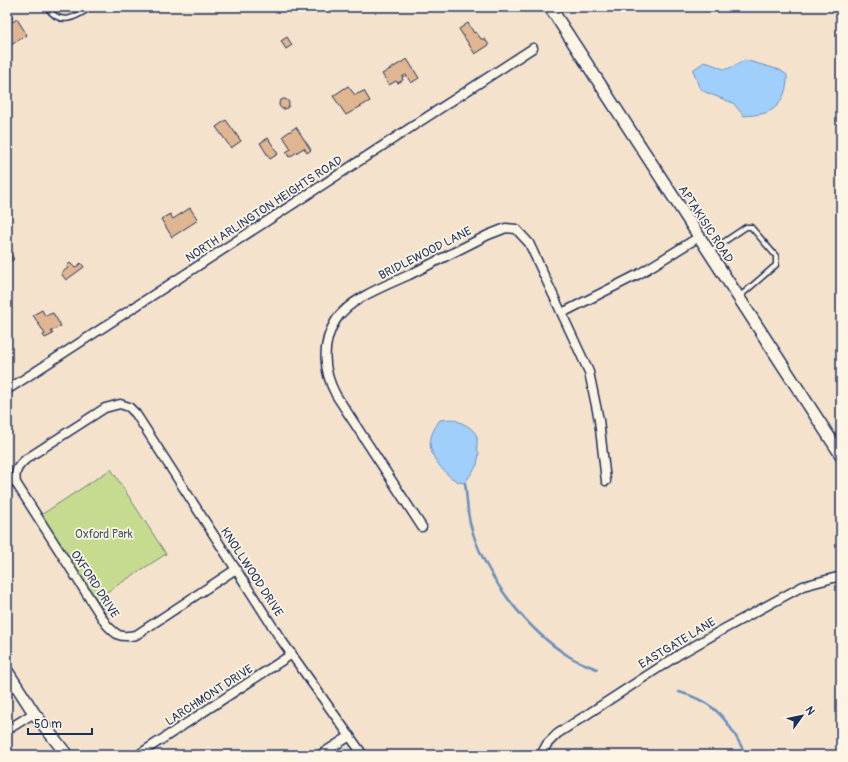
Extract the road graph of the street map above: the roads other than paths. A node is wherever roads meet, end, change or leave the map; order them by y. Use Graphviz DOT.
graph roads {
  1 [pos="47,7"];
  2 [pos="91,7"];
  3 [pos="550,7"];
  4 [pos="7,11"];
  5 [pos="9,18"];
  6 [pos="533,48"];
  7 [pos="699,237"];
  8 [pos="709,252"];
  9 [pos="739,297"];
  10 [pos="562,313"];
  11 [pos="7,390"];
  12 [pos="120,404"];
  13 [pos="841,455"];
  14 [pos="606,481"];
  15 [pos="422,527"];
  16 [pos="236,569"];
  17 [pos="841,576"];
  18 [pos="292,654"];
  19 [pos="7,671"];
  20 [pos="34,713"];
  21 [pos="7,730"];
  22 [pos="350,736"];
  23 [pos="67,755"];
  24 [pos="138,755"];
  25 [pos="320,755"];
  26 [pos="363,755"];
  27 [pos="541,755"];
  1 -- 2 [label="lane"];
  3 -- 7 [label="main road, APTAKISIC ROAD"];
  4 -- 5 [label="lane"];
  6 -- 11 [label="street, NORTH ARLINGTON HEIGHTS ROAD"];
  7 -- 8 [label="main road, APTAKISIC ROAD"];
  7 -- 10 [label="street"];
  8 -- 9 [label="main road, APTAKISIC ROAD"];
  8 -- 9 [label="lane"];
  9 -- 13 [label="main road, APTAKISIC ROAD"];
  10 -- 14 [label="street"];
  10 -- 15 [label="street, BRIDLEWOOD LANE"];
  12 -- 16 [label="street, KNOLLWOOD DRIVE"];
  12 -- 16 [label="street, OXFORD DRIVE"];
  16 -- 18 [label="street, KNOLLWOOD DRIVE"];
  17 -- 27 [label="street, EASTGATE LANE"];
  18 -- 22 [label="street, KNOLLWOOD DRIVE"];
  18 -- 24 [label="street, LARCHMONT DRIVE"];
  19 -- 20 [label="main road"];
  20 -- 21 [label="street"];
  20 -- 23 [label="main road"];
  22 -- 25 [label="street"];
  22 -- 26 [label="street, KNOLLWOOD DRIVE"];
}
